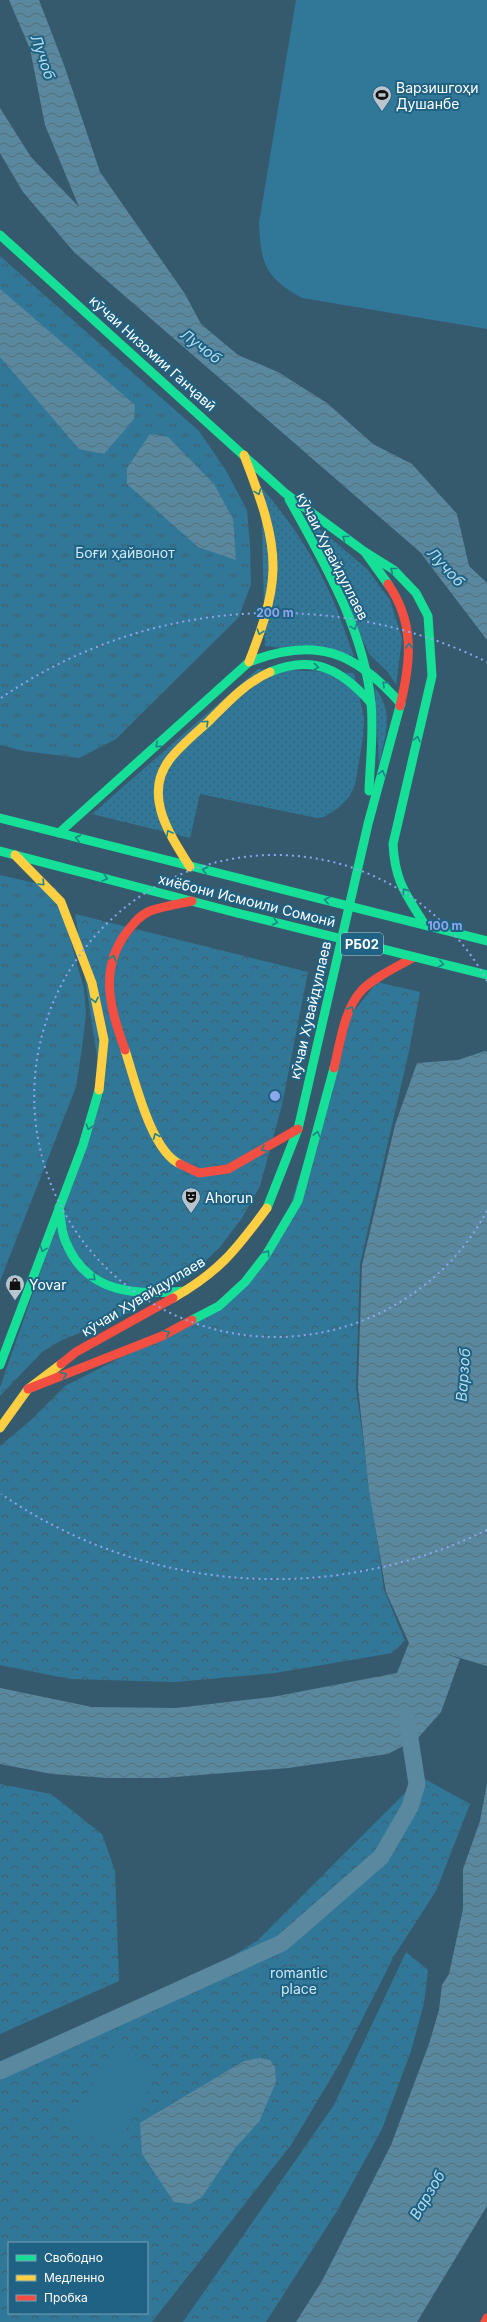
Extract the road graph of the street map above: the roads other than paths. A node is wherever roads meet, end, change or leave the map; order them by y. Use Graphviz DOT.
graph roads {
  1 [pos="0,235"];
  2 [pos="244,455"];
  3 [pos="285,493"];
  4 [pos="365,552"];
  5 [pos="249,662"];
  6 [pos="365,668"];
  7 [pos="371,703"];
  8 [pos="401,704"];
  9 [pos="0,818"];
  10 [pos="368,824"];
  11 [pos="59,834"];
  12 [pos="0,851"];
  13 [pos="16,855"];
  14 [pos="190,867"];
  15 [pos="192,901"];
  16 [pos="425,925"];
  17 [pos="487,941"];
  18 [pos="414,957"];
  19 [pos="487,976"];
  20 [pos="298,1129"];
  21 [pos="59,1207"];
  22 [pos="185,1291"];
  23 [pos="0,1365"];
  24 [pos="28,1389"];
  25 [pos="0,1428"];
  26 [pos="487,2318"];
  27 [pos="485,2322"];
  1 -- 2 [label="main road, кӯчаи Низомии Ганҷавӣ"];
  2 -- 3 [label="main road, кӯчаи Низомии Ганҷавӣ"];
  2 -- 5 [label="main road, one-way"];
  4 -- 3 [label="main road, кӯчаи Хувайдуллаев, one-way"];
  3 -- 6 [label="main road, кӯчаи Хувайдуллаев, one-way"];
  8 -- 4 [label="main road, кӯчаи Хувайдуллаев, one-way"];
  16 -- 4 [label="main road, one-way"];
  5 -- 6 [label="main road"];
  5 -- 11 [label="main road, one-way"];
  6 -- 7 [label="main road, кӯчаи Хувайдуллаев"];
  8 -- 6 [label="main road, one-way"];
  7 -- 10 [label="main road, кӯчаи Хувайдуллаев"];
  14 -- 7 [label="main road, one-way"];
  10 -- 8 [label="main road, кӯчаи Хувайдуллаев, one-way"];
  9 -- 11 [label="main road, хиёбони Исмоили Сомонӣ / РБ02"];
  10 -- 20 [label="main road, кӯчаи Хувайдуллаев"];
  14 -- 11 [label="main road, хиёбони Исмоили Сомонӣ / РБ02, one-way"];
  12 -- 13 [label="main road, хиёбони Исмоили Сомонӣ / РБ02"];
  13 -- 15 [label="main road, хиёбони Исмоили Сомонӣ / РБ02, one-way"];
  13 -- 21 [label="main road, one-way"];
  16 -- 14 [label="main road, хиёбони Исмоили Сомонӣ / РБ02, one-way, bridge"];
  15 -- 18 [label="main road, хиёбони Исмоили Сомонӣ / РБ02, one-way, bridge"];
  20 -- 15 [label="main road, one-way"];
  16 -- 17 [label="main road, хиёбони Исмоили Сомонӣ / РБ02, bridge"];
  18 -- 19 [label="main road, хиёбони Исмоили Сомонӣ / РБ02, one-way, bridge"];
  24 -- 18 [label="main road, one-way"];
  20 -- 22 [label="main road, кӯчаи Хувайдуллаев"];
  21 -- 22 [label="main road, one-way"];
  21 -- 23 [label="main road, one-way"];
  22 -- 24 [label="main road, кӯчаи Хувайдуллаев"];
  24 -- 25 [label="main road, кӯчаи Хувайдуллаев"];
  26 -- 27 [label="main road"];
}
